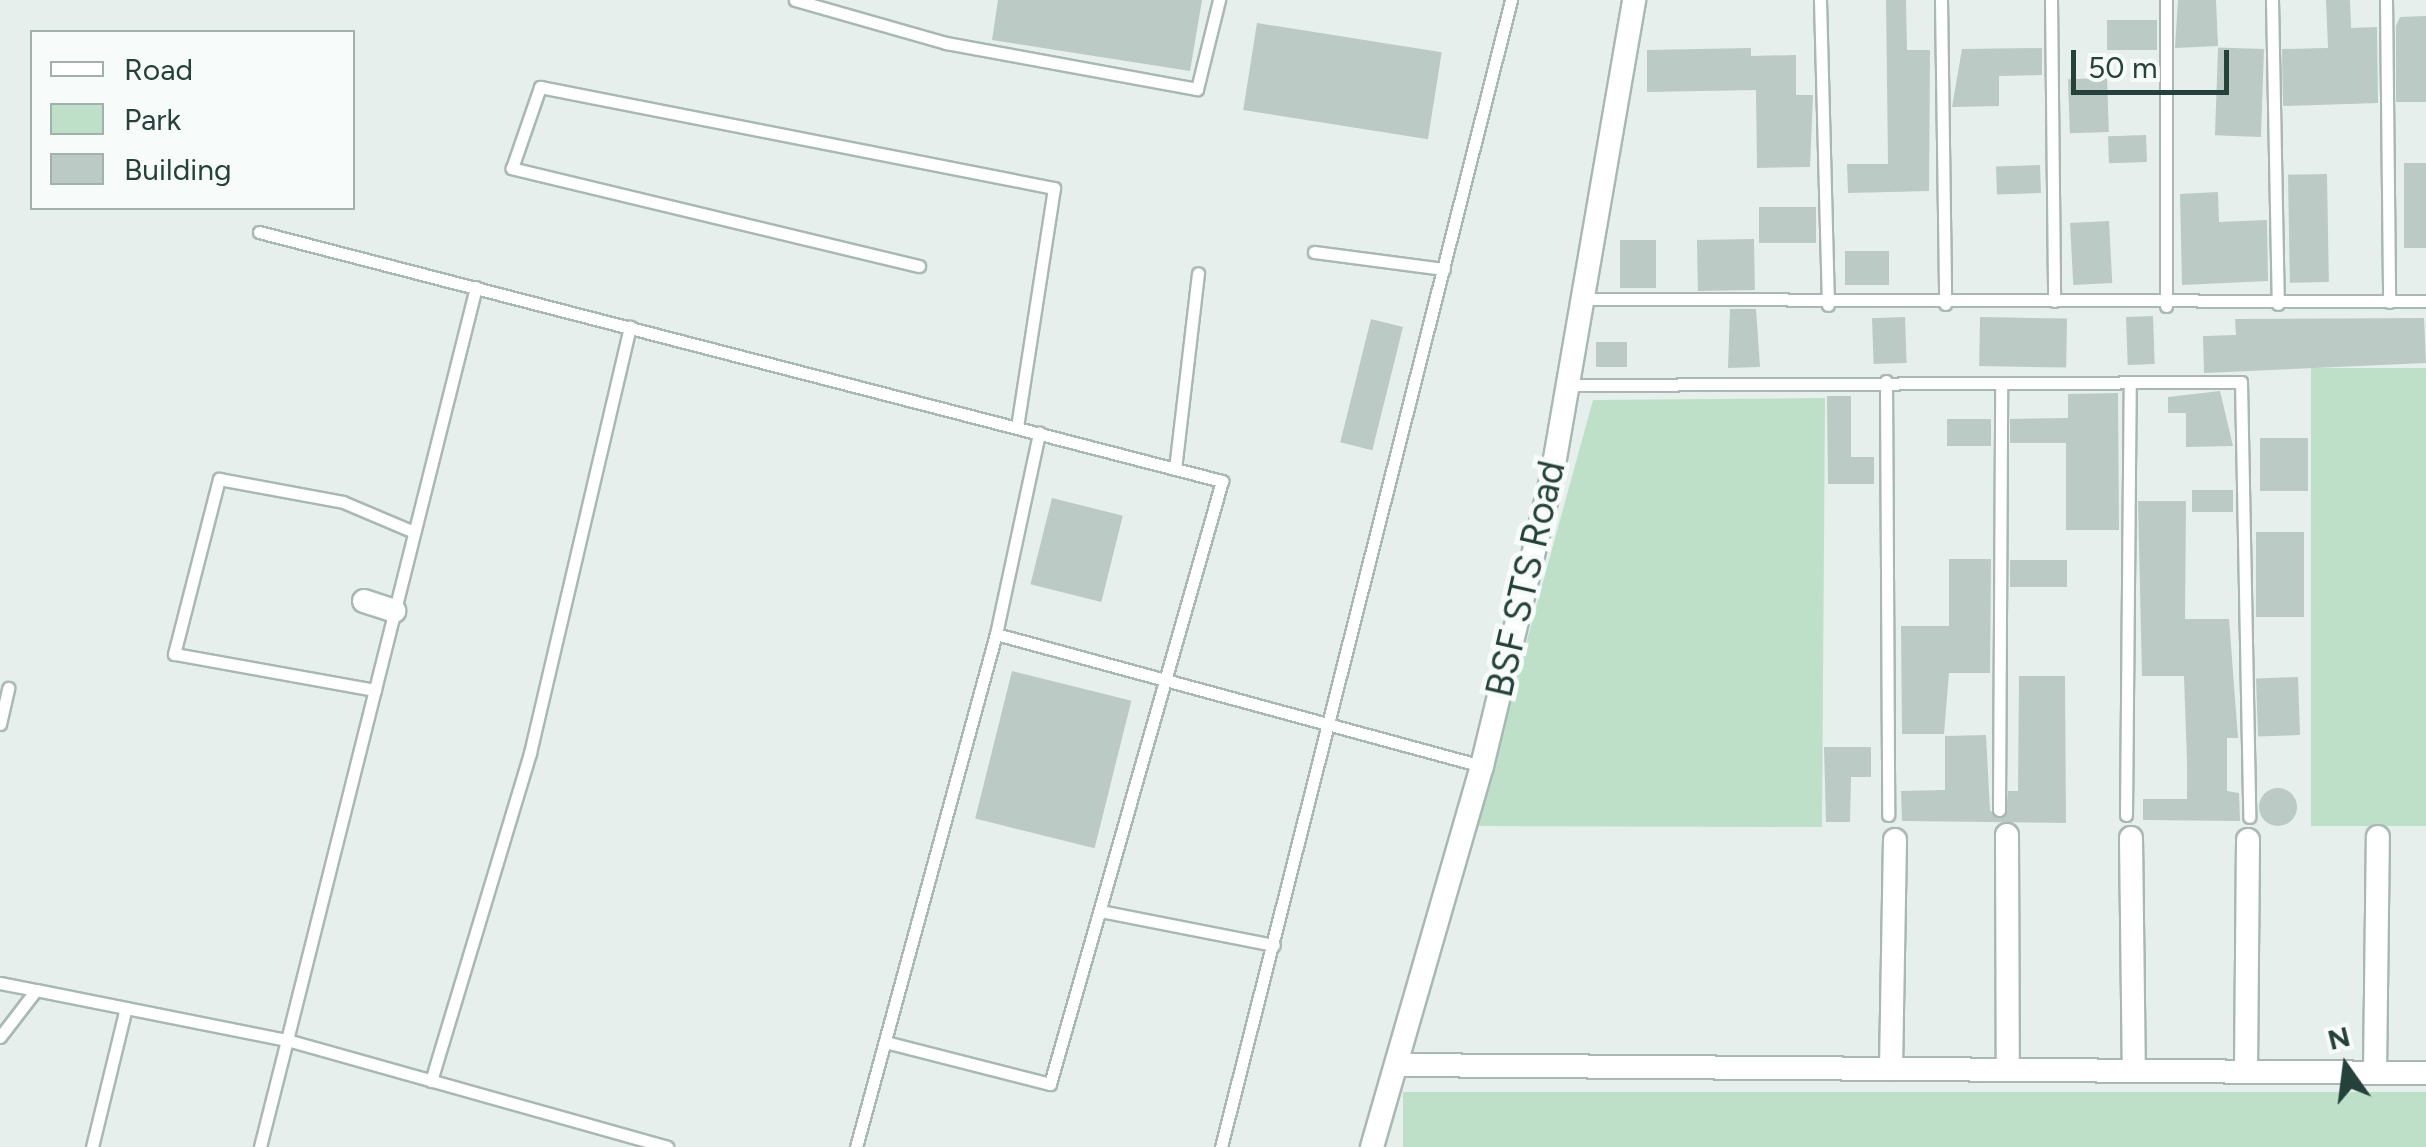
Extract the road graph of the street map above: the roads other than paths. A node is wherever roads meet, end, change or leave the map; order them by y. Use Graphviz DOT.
graph roads {
  1 [pos="795,0"];
  2 [pos="1219,0"];
  3 [pos="1511,0"];
  4 [pos="1634,0"];
  5 [pos="1820,0"];
  6 [pos="1941,0"];
  7 [pos="2051,0"];
  8 [pos="2166,0"];
  9 [pos="2272,0"];
  10 [pos="2386,0"];
  11 [pos="258,232"];
  12 [pos="1314,252"];
  13 [pos="919,266"];
  14 [pos="1444,269"];
  15 [pos="1198,273"];
  16 [pos="476,287"];
  17 [pos="1582,299"];
  18 [pos="2054,301"];
  19 [pos="2390,302"];
  20 [pos="2426,302"];
  21 [pos="1828,304"];
  22 [pos="1946,304"];
  23 [pos="2278,304"];
  24 [pos="2166,306"];
  25 [pos="630,327"];
  26 [pos="1886,381"];
  27 [pos="2001,384"];
  28 [pos="1569,385"];
  29 [pos="2130,385"];
  30 [pos="1016,427"];
  31 [pos="1039,433"];
  32 [pos="1175,468"];
  33 [pos="414,532"];
  34 [pos="364,601"];
  35 [pos="394,611"];
  36 [pos="996,634"];
  37 [pos="1170,681"];
  38 [pos="8,688"];
  39 [pos="375,690"];
  40 [pos="0,724"];
  41 [pos="1332,725"];
  42 [pos="1482,766"];
  43 [pos="1999,810"];
  44 [pos="1888,815"];
  45 [pos="2129,826"];
  46 [pos="2248,828"];
  47 [pos="2008,836"];
  48 [pos="2378,837"];
  49 [pos="1896,840"];
  50 [pos="1100,912"];
  51 [pos="1274,945"];
  52 [pos="0,983"];
  53 [pos="36,990"];
  54 [pos="126,1008"];
  55 [pos="0,1036"];
  56 [pos="287,1040"];
  57 [pos="885,1042"];
  58 [pos="1396,1065"];
  59 [pos="1891,1069"];
  60 [pos="2008,1070"];
  61 [pos="2134,1070"];
  62 [pos="2246,1072"];
  63 [pos="2375,1072"];
  64 [pos="2426,1073"];
  65 [pos="432,1081"];
  66 [pos="92,1147"];
  67 [pos="260,1147"];
  68 [pos="667,1147"];
  69 [pos="856,1147"];
  70 [pos="1222,1147"];
  71 [pos="1372,1147"];
  1 -- 2 [label="lane"];
  3 -- 14 [label="lane"];
  4 -- 17 [label="street, BSF STS Road"];
  5 -- 21 [label="lane"];
  6 -- 22 [label="lane"];
  7 -- 18 [label="lane"];
  8 -- 24 [label="lane"];
  9 -- 23 [label="lane"];
  10 -- 19 [label="lane"];
  11 -- 16 [label="lane"];
  12 -- 14 [label="lane"];
  13 -- 30 [label="lane"];
  14 -- 41 [label="lane"];
  15 -- 32 [label="lane"];
  16 -- 25 [label="lane"];
  16 -- 33 [label="lane"];
  17 -- 21 [label="lane"];
  17 -- 28 [label="street, BSF STS Road"];
  18 -- 22 [label="lane"];
  18 -- 24 [label="lane"];
  19 -- 20 [label="lane"];
  19 -- 23 [label="lane"];
  21 -- 22 [label="lane"];
  23 -- 24 [label="lane"];
  25 -- 30 [label="lane"];
  25 -- 65 [label="lane"];
  26 -- 27 [label="lane"];
  26 -- 28 [label="lane"];
  26 -- 44 [label="lane"];
  27 -- 29 [label="lane"];
  27 -- 43 [label="lane"];
  28 -- 42 [label="street, BSF STS Road"];
  29 -- 45 [label="lane"];
  29 -- 46 [label="lane"];
  30 -- 31 [label="lane"];
  31 -- 32 [label="lane"];
  31 -- 36 [label="lane"];
  32 -- 37 [label="lane"];
  33 -- 35 [label="lane"];
  33 -- 39 [label="lane"];
  34 -- 35 [label="street"];
  35 -- 39 [label="lane"];
  36 -- 37 [label="lane"];
  36 -- 57 [label="lane"];
  37 -- 41 [label="lane"];
  37 -- 50 [label="lane"];
  38 -- 40 [label="lane"];
  39 -- 56 [label="lane"];
  41 -- 42 [label="lane"];
  41 -- 51 [label="lane"];
  42 -- 58 [label="street, BSF STS Road"];
  45 -- 61 [label="street"];
  46 -- 62 [label="street"];
  47 -- 60 [label="street"];
  48 -- 63 [label="street"];
  49 -- 59 [label="street"];
  50 -- 51 [label="lane"];
  50 -- 57 [label="lane"];
  51 -- 70 [label="lane"];
  52 -- 53 [label="lane"];
  53 -- 54 [label="lane"];
  53 -- 55 [label="lane"];
  54 -- 56 [label="lane"];
  54 -- 66 [label="lane"];
  56 -- 65 [label="lane"];
  56 -- 67 [label="lane"];
  57 -- 69 [label="lane"];
  58 -- 59 [label="street"];
  58 -- 71 [label="street, BSF STS Road"];
  59 -- 60 [label="street"];
  60 -- 61 [label="street"];
  61 -- 62 [label="street"];
  62 -- 63 [label="street"];
  63 -- 64 [label="street"];
  65 -- 68 [label="lane"];
}
